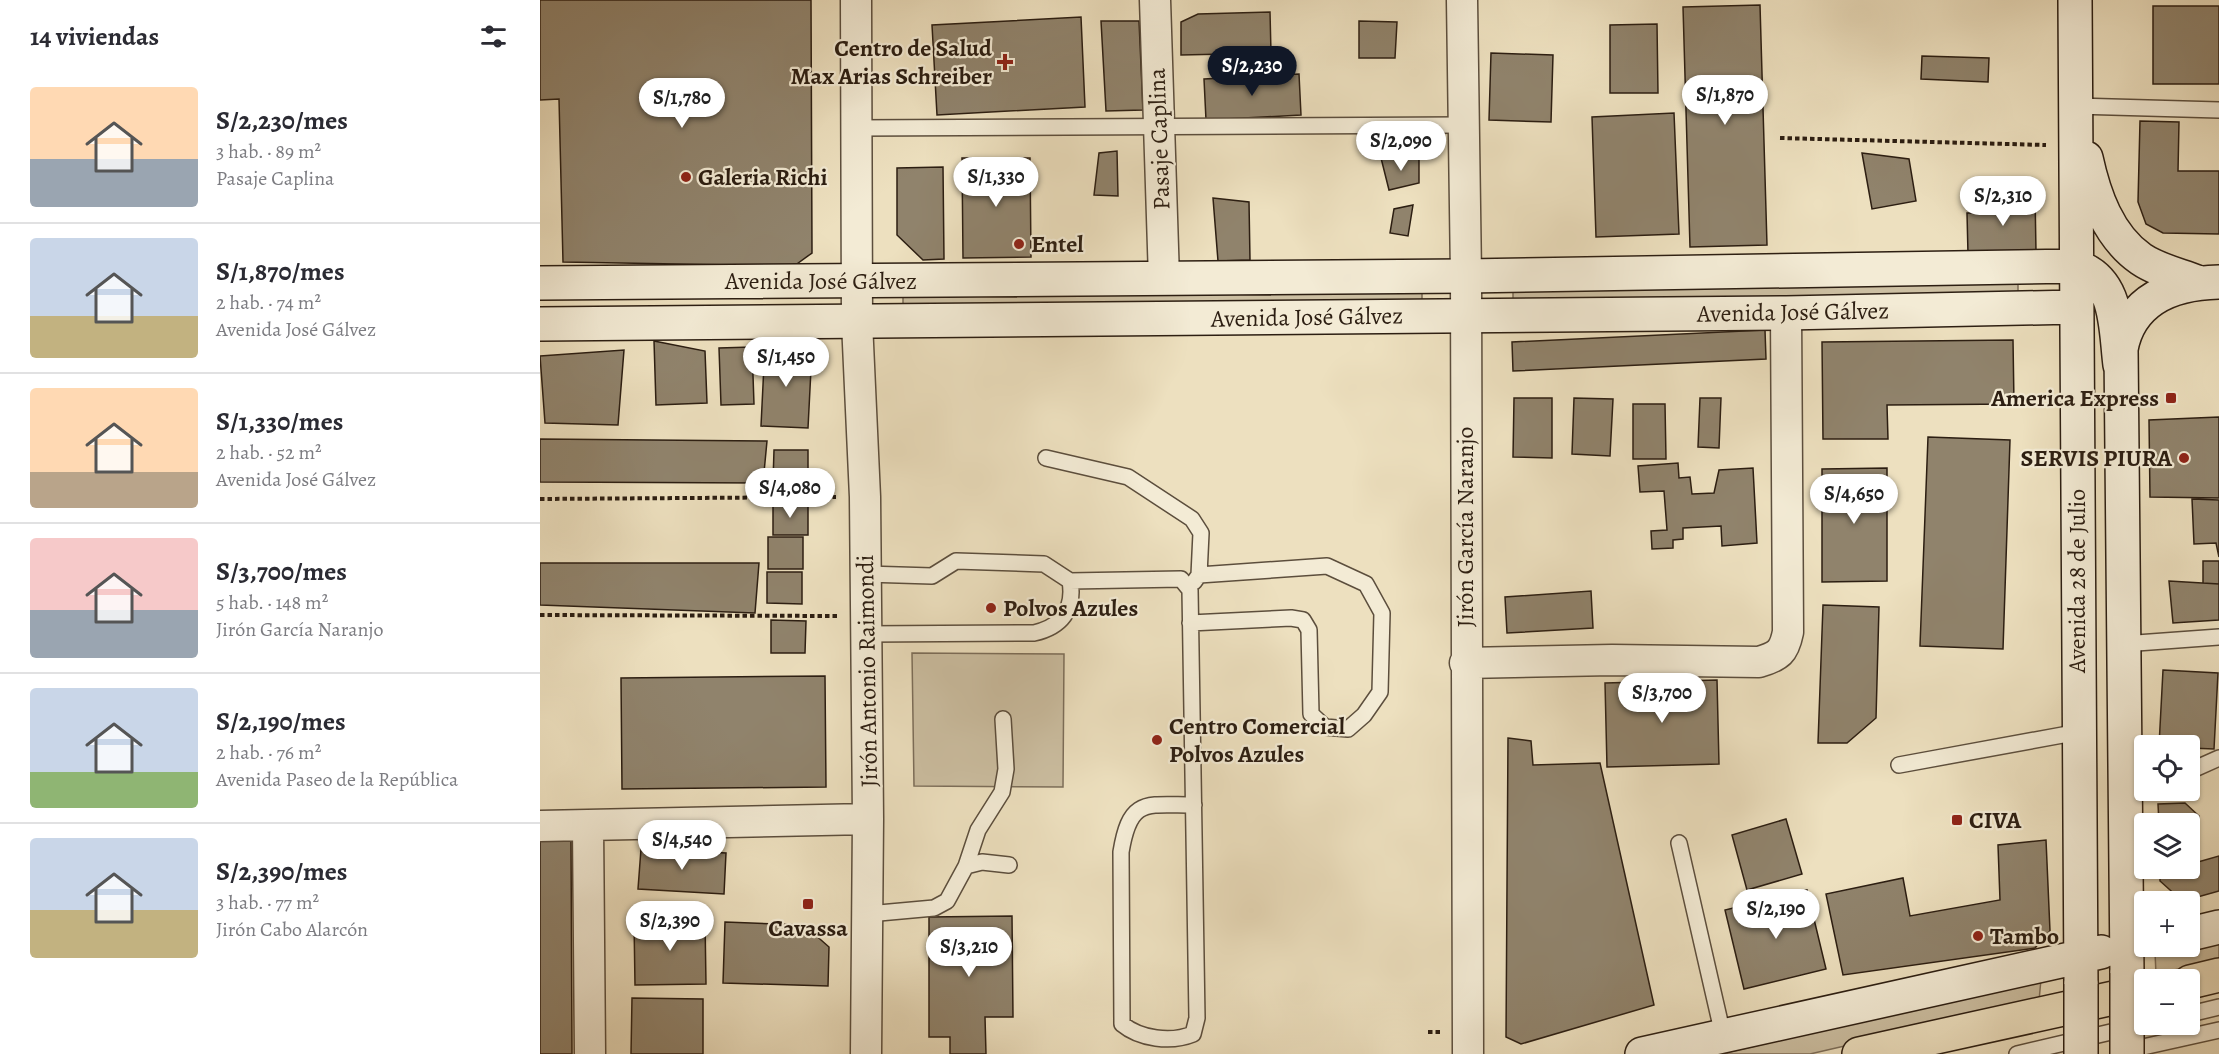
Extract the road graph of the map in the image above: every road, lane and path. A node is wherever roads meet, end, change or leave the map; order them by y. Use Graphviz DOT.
graph roads {
  1 [pos="856,0"];
  2 [pos="1155,0"];
  3 [pos="1462,0"];
  4 [pos="2075,0"];
  5 [pos="2076,109"];
  6 [pos="2219,110"];
  7 [pos="1463,125"];
  8 [pos="1159,127"];
  9 [pos="856,128"];
  10 [pos="1780,138"];
  11 [pos="2076,146"];
  12 [pos="2075,266"];
  13 [pos="1466,276"];
  14 [pos="1164,279"];
  15 [pos="857,281"];
  16 [pos="2208,282"];
  17 [pos="540,283"];
  18 [pos="2075,307"];
  19 [pos="1786,313"];
  20 [pos="1465,315"];
  21 [pos="857,322"];
  22 [pos="540,324"];
  23 [pos="2120,365"];
  24 [pos="1046,458"];
  25 [pos="865,497"];
  26 [pos="540,499"];
  27 [pos="866,574"];
  28 [pos="1199,575"];
  29 [pos="1070,582"];
  30 [pos="1190,590"];
  31 [pos="540,615"];
  32 [pos="1190,623"];
  33 [pos="866,625"];
  34 [pos="2219,637"];
  35 [pos="2123,644"];
  36 [pos="1465,663"];
  37 [pos="1003,719"];
  38 [pos="2079,732"];
  39 [pos="2219,758"];
  40 [pos="1899,765"];
  41 [pos="2200,767"];
  42 [pos="2134,770"];
  43 [pos="2135,801"];
  44 [pos="1194,804"];
  45 [pos="868,819"];
  46 [pos="540,826"];
  47 [pos="588,826"];
  48 [pos="1679,843"];
  49 [pos="1009,865"];
  50 [pos="966,866"];
  51 [pos="868,914"];
  52 [pos="2219,927"];
  53 [pos="2200,932"];
  54 [pos="2136,964"];
  55 [pos="2081,970"];
  56 [pos="2219,975"];
  57 [pos="2200,980"];
  58 [pos="2219,1007"];
  59 [pos="2200,1012"];
  60 [pos="2134,1027"];
  61 [pos="2219,1030"];
  62 [pos="1723,1035"];
  63 [pos="590,1054"];
  64 [pos="866,1054"];
  65 [pos="1468,1054"];
  66 [pos="1642,1054"];
  67 [pos="1859,1054"];
  68 [pos="2018,1054"];
  69 [pos="2081,1054"];
  70 [pos="2113,1054"];
  71 [pos="2127,1054"];
  1 -- 9 [label="street, Jirón Antonio Raimondi"];
  2 -- 8 [label="street, Pasaje Caplina"];
  3 -- 7 [label="street, Jirón García Naranjo"];
  4 -- 5 [label="street, Avenida 28 de Julio"];
  5 -- 6 [label="lane"];
  5 -- 11 [label="street, Avenida 28 de Julio"];
  5 -- 16 [label="street"];
  7 -- 8 [label="lane"];
  7 -- 13 [label="street, Jirón García Naranjo"];
  8 -- 9 [label="lane"];
  8 -- 14 [label="street, Pasaje Caplina"];
  9 -- 15 [label="street, Jirón Antonio Raimondi"];
  10 -- 11 [label="path"];
  11 -- 12 [label="street, Avenida 28 de Julio"];
  12 -- 13 [label="street, Avenida José Gálvez"];
  12 -- 18 [label="street, Avenida 28 de Julio"];
  12 -- 23 [label="street"];
  13 -- 14 [label="street, Avenida José Gálvez"];
  13 -- 20 [label="street, Jirón García Naranjo"];
  14 -- 15 [label="street, Avenida José Gálvez"];
  15 -- 17 [label="street, Avenida José Gálvez"];
  15 -- 21 [label="street, Jirón Antonio Raimondi"];
  16 -- 23 [label="street, Avenida 28 de Julio"];
  18 -- 19 [label="street, Avenida José Gálvez"];
  18 -- 38 [label="street, Avenida 28 de Julio"];
  19 -- 20 [label="street, Avenida José Gálvez"];
  19 -- 36 [label="street"];
  20 -- 21 [label="street, Avenida José Gálvez"];
  20 -- 36 [label="street, Jirón García Naranjo"];
  21 -- 22 [label="street, Avenida José Gálvez"];
  21 -- 25 [label="street, Jirón Antonio Raimondi"];
  23 -- 35 [label="street, Avenida 28 de Julio"];
  24 -- 28 [label="lane"];
  25 -- 26 [label="path"];
  25 -- 27 [label="street, Jirón Antonio Raimondi"];
  27 -- 29 [label="lane"];
  27 -- 33 [label="street, Jirón Antonio Raimondi"];
  28 -- 30 [label="lane"];
  28 -- 32 [label="lane"];
  29 -- 30 [label="lane"];
  29 -- 33 [label="lane"];
  30 -- 32 [label="lane"];
  31 -- 33 [label="path"];
  32 -- 44 [label="lane"];
  33 -- 45 [label="street, Jirón Antonio Raimondi"];
  34 -- 35 [label="lane"];
  35 -- 42 [label="street, Avenida 28 de Julio"];
  36 -- 65 [label="street, Jirón García Naranjo"];
  37 -- 50 [label="lane"];
  38 -- 40 [label="lane"];
  38 -- 55 [label="street, Avenida 28 de Julio"];
  39 -- 41 [label="lane"];
  43 -- 54 [label="street, Avenida 28 de Julio"];
  44 -- 44 [label="lane"];
  45 -- 47 [label="street"];
  45 -- 51 [label="street, Jirón Antonio Raimondi"];
  46 -- 47 [label="street"];
  47 -- 63 [label="street"];
  48 -- 62 [label="lane"];
  49 -- 50 [label="lane"];
  50 -- 51 [label="lane"];
  51 -- 64 [label="street, Jirón Antonio Raimondi"];
  52 -- 53 [label="street"];
  54 -- 55 [label="street"];
  54 -- 67 [label="highway"];
  54 -- 71 [label="street, Avenida 28 de Julio, bridge"];
  55 -- 62 [label="street"];
  55 -- 69 [label="street, Avenida 28 de Julio, bridge"];
  56 -- 57 [label="highway"];
  58 -- 59 [label="lane"];
  60 -- 68 [label="lane"];
  61 -- 70 [label="lane"];
  62 -- 66 [label="street"];
}
